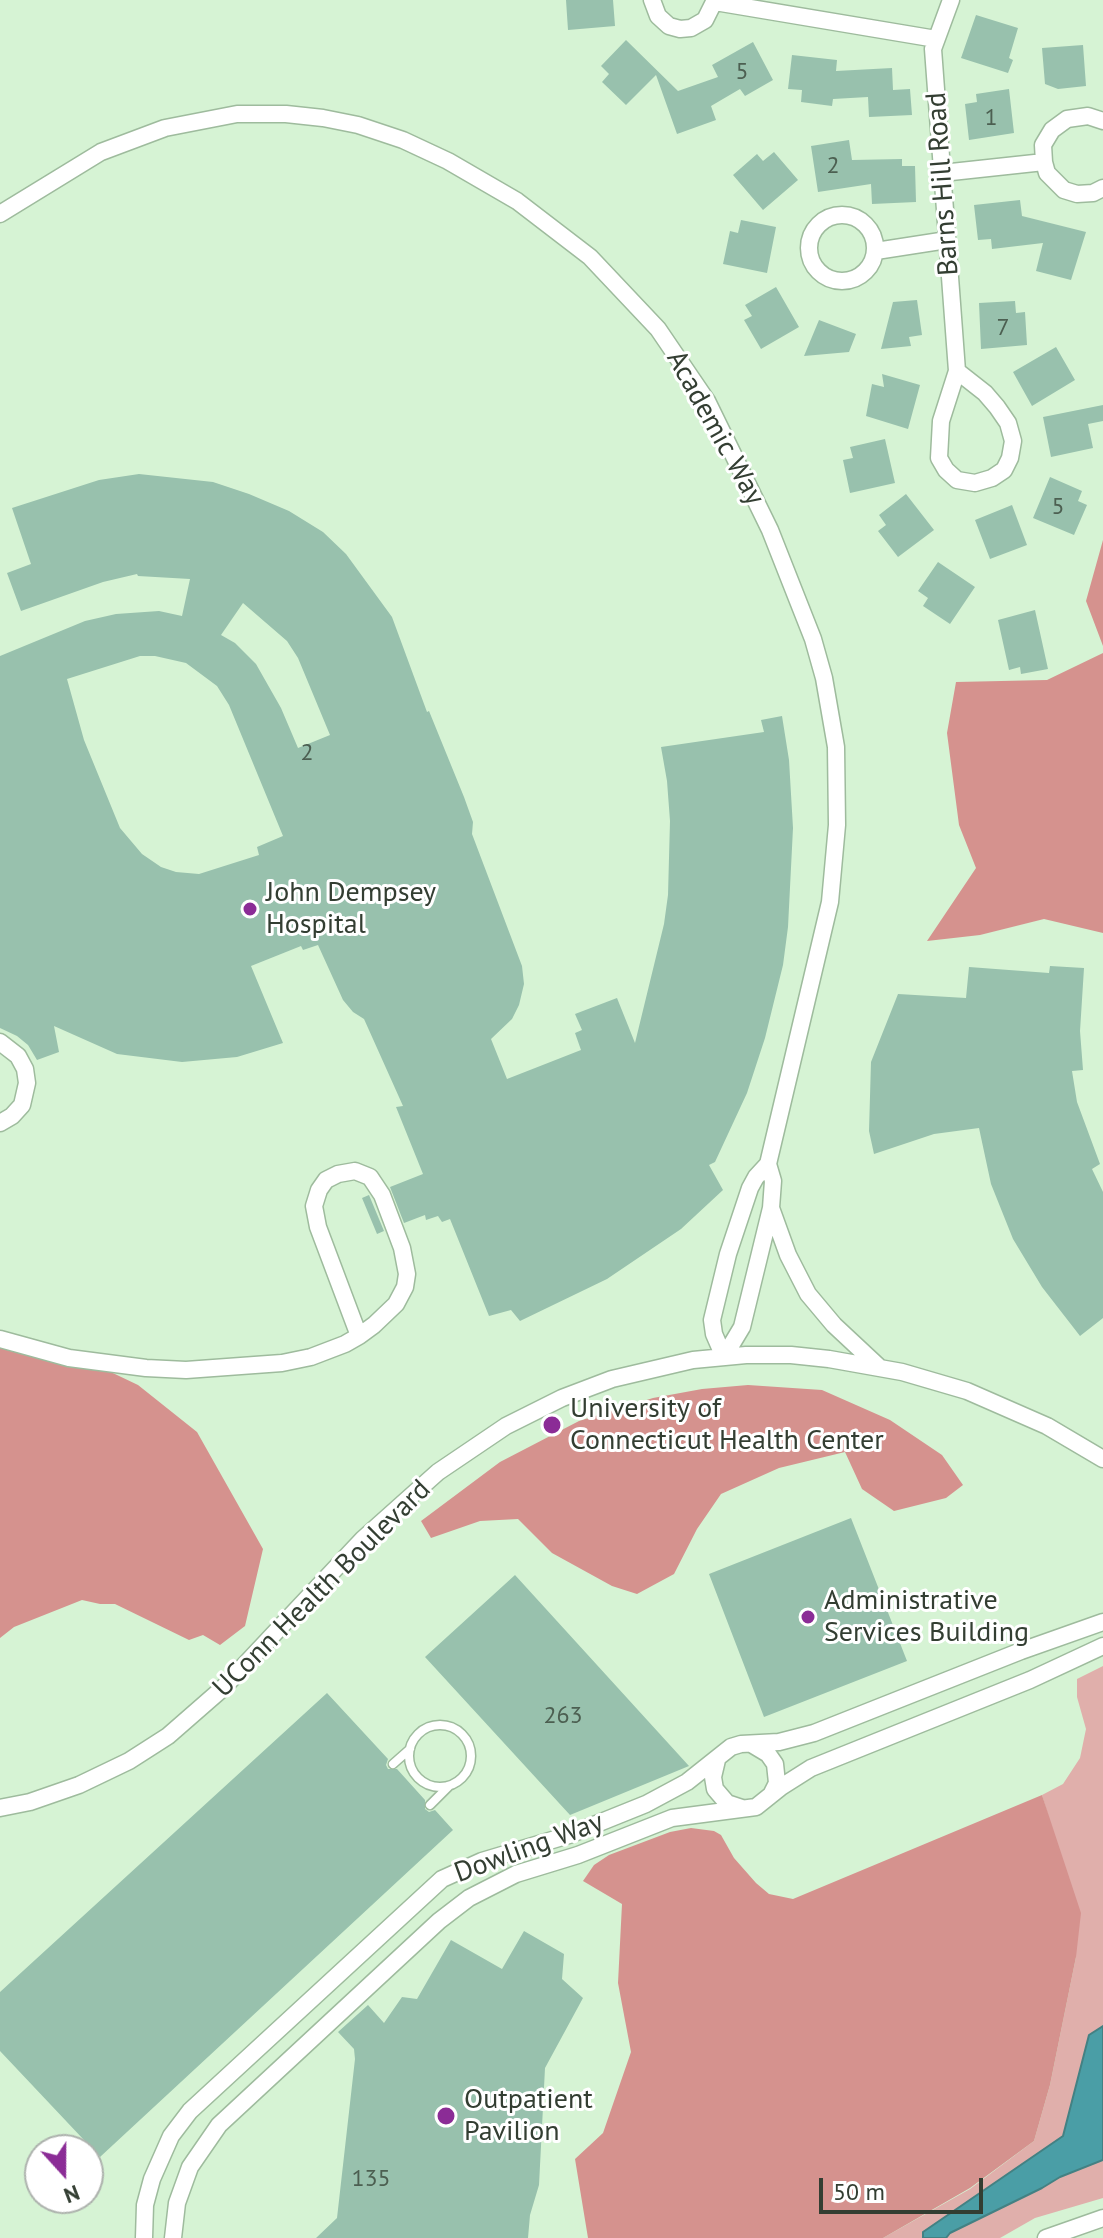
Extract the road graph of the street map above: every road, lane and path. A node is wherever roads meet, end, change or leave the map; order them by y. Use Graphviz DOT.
graph roads {
  1 [pos="652,0"];
  2 [pos="951,0"];
  3 [pos="715,1"];
  4 [pos="936,39"];
  5 [pos="1103,121"];
  6 [pos="1044,162"];
  7 [pos="942,173"];
  8 [pos="1103,188"];
  9 [pos="0,214"];
  10 [pos="947,240"];
  11 [pos="876,251"];
  12 [pos="957,371"];
  13 [pos="0,1042"];
  14 [pos="0,1123"];
  15 [pos="768,1164"];
  16 [pos="771,1208"];
  17 [pos="359,1336"];
  18 [pos="0,1339"];
  19 [pos="724,1357"];
  20 [pos="880,1368"];
  21 [pos="1103,1459"];
  22 [pos="1103,1622"];
  23 [pos="1103,1646"];
  24 [pos="1021,1651"];
  25 [pos="1030,1680"];
  26 [pos="751,1745"];
  27 [pos="410,1749"];
  28 [pos="718,1759"];
  29 [pos="393,1764"];
  30 [pos="449,1786"];
  31 [pos="772,1794"];
  32 [pos="430,1805"];
  33 [pos="0,1808"];
  34 [pos="745,1809"];
  35 [pos="283,2022"];
  36 [pos="305,2044"];
  37 [pos="1103,2218"];
  38 [pos="144,2238"];
  39 [pos="173,2238"];
  40 [pos="1046,2238"];
  1 -- 3 [label="street"];
  2 -- 4 [label="street, Barns Hill Road"];
  3 -- 4 [label="street"];
  4 -- 7 [label="street, Barns Hill Road"];
  5 -- 6 [label="street"];
  6 -- 7 [label="street"];
  6 -- 8 [label="street"];
  7 -- 10 [label="street, Barns Hill Road"];
  9 -- 15 [label="street, Academic Way"];
  10 -- 11 [label="street"];
  10 -- 12 [label="street, Barns Hill Road"];
  11 -- 11 [label="street"];
  12 -- 12 [label="street, Barns Hill Road"];
  13 -- 14 [label="street"];
  15 -- 16 [label="street, Academic Way"];
  15 -- 19 [label="street, Academic Way"];
  16 -- 19 [label="street, Academic Way"];
  16 -- 20 [label="street, Academic Way"];
  17 -- 17 [label="street"];
  17 -- 18 [label="street"];
  19 -- 20 [label="street, UConn Health Boulevard"];
  19 -- 33 [label="street, UConn Health Boulevard"];
  20 -- 21 [label="street, UConn Health Boulevard"];
  22 -- 24 [label="street, Dowling Way"];
  23 -- 25 [label="street, Dowling Way"];
  24 -- 25 [label="street"];
  24 -- 26 [label="street, Dowling Way"];
  25 -- 31 [label="street, Dowling Way"];
  26 -- 28 [label="street, Dowling Way"];
  26 -- 31 [label="street"];
  27 -- 29 [label="lane"];
  27 -- 30 [label="lane"];
  27 -- 30 [label="lane"];
  28 -- 34 [label="street"];
  28 -- 35 [label="street, Dowling Way"];
  30 -- 32 [label="lane"];
  31 -- 34 [label="street, Dowling Way"];
  34 -- 36 [label="street, Dowling Way"];
  35 -- 36 [label="street"];
  35 -- 38 [label="street, Dowling Way"];
  36 -- 39 [label="street, Dowling Way"];
  37 -- 40 [label="street"];
}
